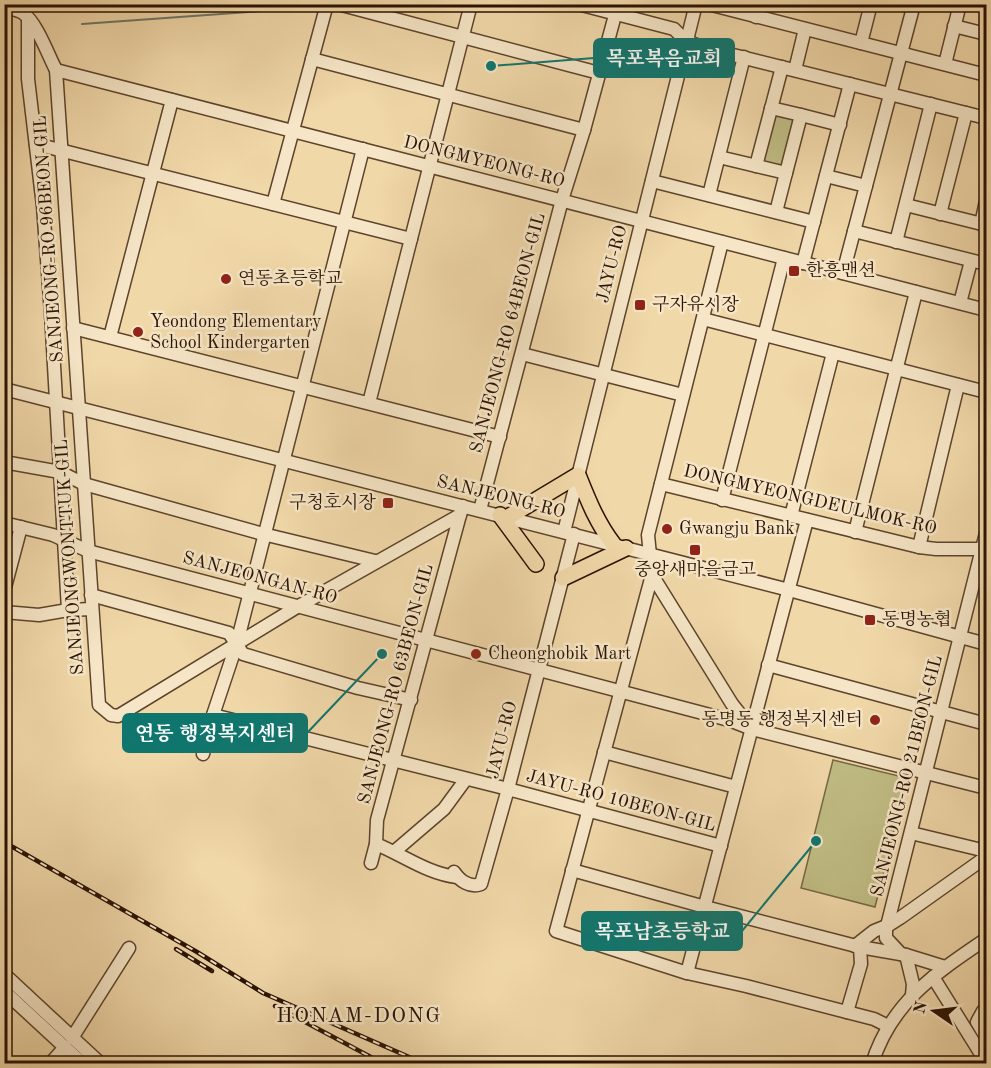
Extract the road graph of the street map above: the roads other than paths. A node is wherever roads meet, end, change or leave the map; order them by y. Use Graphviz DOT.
graph roads {
  1 [pos="327,4"];
  2 [pos="338,4"];
  3 [pos="471,4"];
  4 [pos="578,4"];
  5 [pos="696,4"];
  6 [pos="708,4"];
  7 [pos="914,4"];
  8 [pos="960,4"];
  9 [pos="870,5"];
  10 [pos="4,7"];
  11 [pos="617,9"];
  12 [pos="757,11"];
  13 [pos="28,18"];
  14 [pos="954,26"];
  15 [pos="806,29"];
  16 [pos="987,34"];
  17 [pos="463,38"];
  18 [pos="686,41"];
  19 [pos="861,43"];
  20 [pos="901,53"];
  21 [pos="744,57"];
  22 [pos="312,59"];
  23 [pos="945,64"];
  24 [pos="782,67"];
  25 [pos="56,70"];
  26 [pos="795,70"];
  27 [pos="599,74"];
  28 [pos="987,75"];
  29 [pos="850,84"];
  30 [pos="890,94"];
  31 [pos="448,95"];
  32 [pos="172,100"];
  33 [pos="931,104"];
  34 [pos="771,108"];
  35 [pos="966,113"];
  36 [pos="801,115"];
  37 [pos="987,118"];
  38 [pos="840,125"];
  39 [pos="584,130"];
  40 [pos="292,131"];
  41 [pos="36,144"];
  42 [pos="363,149"];
  43 [pos="61,151"];
  44 [pos="719,157"];
  45 [pos="429,166"];
  46 [pos="756,166"];
  47 [pos="786,173"];
  48 [pos="152,174"];
  49 [pos="826,176"];
  50 [pos="652,181"];
  51 [pos="866,186"];
  52 [pos="709,195"];
  53 [pos="562,201"];
  54 [pos="987,201"];
  55 [pos="273,204"];
  56 [pos="906,205"];
  57 [pos="776,212"];
  58 [pos="940,213"];
  59 [pos="642,221"];
  60 [pos="344,222"];
  61 [pos="814,222"];
  62 [pos="984,225"];
  63 [pos="854,231"];
  64 [pos="411,239"];
  65 [pos="722,242"];
  66 [pos="896,242"];
  67 [pos="784,258"];
  68 [pos="971,261"];
  69 [pos="803,263"];
  70 [pos="987,264"];
  71 [pos="843,273"];
  72 [pos="916,292"];
  73 [pos="960,303"];
  74 [pos="987,310"];
  75 [pos="702,320"];
  76 [pos="73,328"];
  77 [pos="765,336"];
  78 [pos="110,337"];
  79 [pos="832,353"];
  80 [pos="522,354"];
  81 [pos="897,369"];
  82 [pos="603,375"];
  83 [pos="958,385"];
  84 [pos="302,386"];
  85 [pos="4,389"];
  86 [pos="987,393"];
  87 [pos="683,395"];
  88 [pos="54,400"];
  89 [pos="369,403"];
  90 [pos="78,406"];
  91 [pos="500,437"];
  92 [pos="283,459"];
  93 [pos="4,462"];
  94 [pos="60,472"];
  95 [pos="578,475"];
  96 [pos="84,484"];
  97 [pos="661,484"];
  98 [pos="722,500"];
  99 [pos="461,510"];
  100 [pos="480,510"];
  101 [pos="504,516"];
  102 [pos="791,516"];
  103 [pos="807,520"];
  104 [pos="4,523"];
  105 [pos="21,527"];
  106 [pos="855,532"];
  107 [pos="987,532"];
  108 [pos="569,533"];
  109 [pos="263,534"];
  110 [pos="64,539"];
  111 [pos="620,546"];
  112 [pos="919,547"];
  113 [pos="984,549"];
  114 [pos="88,551"];
  115 [pos="650,554"];
  116 [pos="375,561"];
  117 [pos="536,564"];
  118 [pos="652,575"];
  119 [pos="563,578"];
  120 [pos="789,590"];
  121 [pos="4,591"];
  122 [pos="248,594"];
  123 [pos="91,595"];
  124 [pos="297,607"];
  125 [pos="92,609"];
  126 [pos="68,610"];
  127 [pos="4,612"];
  128 [pos="960,636"];
  129 [pos="428,639"];
  130 [pos="237,643"];
  131 [pos="987,644"];
  132 [pos="768,665"];
  133 [pos="538,669"];
  134 [pos="621,691"];
  135 [pos="411,700"];
  136 [pos="941,711"];
  137 [pos="213,715"];
  138 [pos="987,723"];
  139 [pos="752,729"];
  140 [pos="604,752"];
  141 [pos="203,754"];
  142 [pos="394,761"];
  143 [pos="926,772"];
  144 [pos="472,780"];
  145 [pos="736,787"];
  146 [pos="987,788"];
  147 [pos="508,789"];
  148 [pos="588,811"];
  149 [pos="911,833"];
  150 [pos="376,844"];
  151 [pos="721,846"];
  152 [pos="987,851"];
  153 [pos="395,852"];
  154 [pos="987,857"];
  155 [pos="371,863"];
  156 [pos="572,870"];
  157 [pos="705,907"];
  158 [pos="889,925"];
  159 [pos="987,939"];
  160 [pos="858,947"];
  161 [pos="129,948"];
  162 [pos="903,955"];
  163 [pos="945,967"];
  164 [pos="687,973"];
  165 [pos="4,974"];
  166 [pos="933,976"];
  167 [pos="4,992"];
  168 [pos="912,995"];
  169 [pos="987,1009"];
  170 [pos="847,1012"];
  171 [pos="888,1026"];
  172 [pos="987,1037"];
  173 [pos="69,1043"];
  174 [pos="987,1062"];
  175 [pos="50,1064"];
  176 [pos="84,1064"];
  177 [pos="101,1064"];
  178 [pos="872,1064"];
  1 -- 22 [label="street"];
  2 -- 17 [label="street"];
  3 -- 17 [label="street"];
  4 -- 11 [label="street"];
  5 -- 18 [label="street, JAYU-RO"];
  6 -- 12 [label="street"];
  7 -- 20 [label="street"];
  8 -- 14 [label="street"];
  9 -- 19 [label="street"];
  10 -- 13 [label="street"];
  11 -- 18 [label="street"];
  11 -- 27 [label="street, SANJEONG-RO 64BEON-GIL"];
  12 -- 15 [label="street"];
  13 -- 25 [label="street"];
  13 -- 41 [label="street"];
  14 -- 16 [label="street"];
  14 -- 23 [label="street"];
  15 -- 19 [label="street"];
  15 -- 26 [label="street"];
  17 -- 27 [label="street"];
  17 -- 31 [label="street"];
  18 -- 21 [label="street"];
  18 -- 50 [label="street, JAYU-RO"];
  19 -- 20 [label="street"];
  20 -- 23 [label="street"];
  20 -- 30 [label="street"];
  21 -- 24 [label="street"];
  21 -- 44 [label="street"];
  22 -- 31 [label="street"];
  22 -- 40 [label="street"];
  23 -- 28 [label="street"];
  24 -- 26 [label="street"];
  24 -- 34 [label="street"];
  25 -- 32 [label="street, DONGMYEONG-RO"];
  25 -- 43 [label="street, SANJEONG-RO 96BEON-GIL"];
  26 -- 29 [label="street"];
  27 -- 39 [label="street, SANJEONG-RO 64BEON-GIL"];
  29 -- 30 [label="street"];
  29 -- 38 [label="street"];
  30 -- 33 [label="street"];
  30 -- 51 [label="street"];
  31 -- 39 [label="street"];
  31 -- 45 [label="street"];
  32 -- 40 [label="street, DONGMYEONG-RO"];
  32 -- 48 [label="street"];
  33 -- 35 [label="street"];
  33 -- 56 [label="street"];
  34 -- 36 [label="street"];
  34 -- 46 [label="street"];
  35 -- 37 [label="street"];
  35 -- 58 [label="street"];
  36 -- 38 [label="street"];
  36 -- 47 [label="street"];
  38 -- 49 [label="street"];
  39 -- 53 [label="street, SANJEONG-RO 64BEON-GIL"];
  40 -- 42 [label="street, DONGMYEONG-RO"];
  40 -- 55 [label="street"];
  41 -- 43 [label="street"];
  41 -- 88 [label="street"];
  42 -- 45 [label="street, DONGMYEONG-RO"];
  42 -- 60 [label="street"];
  43 -- 48 [label="street"];
  43 -- 76 [label="street, SANJEONG-RO 96BEON-GIL"];
  44 -- 46 [label="street"];
  44 -- 52 [label="street"];
  45 -- 53 [label="street, DONGMYEONG-RO"];
  45 -- 64 [label="street"];
  46 -- 47 [label="street"];
  47 -- 57 [label="street"];
  48 -- 55 [label="street"];
  48 -- 78 [label="street"];
  49 -- 51 [label="street"];
  49 -- 61 [label="street"];
  50 -- 52 [label="street"];
  50 -- 59 [label="street, JAYU-RO"];
  51 -- 63 [label="street"];
  52 -- 57 [label="street"];
  53 -- 59 [label="street, DONGMYEONG-RO"];
  53 -- 80 [label="street, SANJEONG-RO 64BEON-GIL"];
  54 -- 62 [label="street"];
  55 -- 60 [label="street"];
  56 -- 58 [label="street"];
  56 -- 66 [label="street"];
  57 -- 61 [label="street"];
  58 -- 62 [label="street"];
  59 -- 65 [label="street, DONGMYEONG-RO"];
  59 -- 82 [label="street, JAYU-RO"];
  60 -- 64 [label="street"];
  60 -- 84 [label="street"];
  61 -- 69 [label="street"];
  63 -- 66 [label="street"];
  63 -- 71 [label="street"];
  64 -- 89 [label="street"];
  65 -- 67 [label="street, DONGMYEONG-RO"];
  65 -- 75 [label="street"];
  66 -- 68 [label="street"];
  67 -- 69 [label="street, DONGMYEONG-RO"];
  67 -- 77 [label="street"];
  68 -- 70 [label="street"];
  68 -- 73 [label="street"];
  69 -- 71 [label="street, DONGMYEONG-RO"];
  71 -- 72 [label="street, DONGMYEONG-RO"];
  72 -- 73 [label="street, DONGMYEONG-RO"];
  72 -- 81 [label="street"];
  73 -- 74 [label="street, DONGMYEONG-RO"];
  75 -- 77 [label="street"];
  75 -- 87 [label="street"];
  76 -- 78 [label="street"];
  76 -- 90 [label="street, SANJEONG-RO 96BEON-GIL"];
  77 -- 79 [label="street"];
  77 -- 98 [label="street"];
  78 -- 84 [label="street"];
  79 -- 81 [label="street"];
  79 -- 102 [label="street"];
  80 -- 82 [label="street"];
  80 -- 91 [label="street, SANJEONG-RO 64BEON-GIL"];
  81 -- 83 [label="street"];
  81 -- 106 [label="street"];
  82 -- 87 [label="street"];
  82 -- 95 [label="street, JAYU-RO"];
  83 -- 86 [label="street"];
  83 -- 112 [label="street"];
  84 -- 89 [label="street"];
  84 -- 92 [label="street"];
  85 -- 88 [label="street, SANJEONG-RO"];
  87 -- 97 [label="street"];
  88 -- 90 [label="street, SANJEONG-RO"];
  88 -- 94 [label="street"];
  89 -- 91 [label="street"];
  90 -- 92 [label="street, SANJEONG-RO"];
  90 -- 96 [label="street, SANJEONGWONTTUK-GIL"];
  91 -- 100 [label="street, SANJEONG-RO 64BEON-GIL"];
  92 -- 99 [label="street, SANJEONG-RO"];
  92 -- 109 [label="street"];
  93 -- 94 [label="street"];
  94 -- 96 [label="street"];
  94 -- 110 [label="street"];
  95 -- 101 [label="main road"];
  95 -- 108 [label="street, JAYU-RO"];
  95 -- 111 [label="main road"];
  96 -- 109 [label="street"];
  96 -- 114 [label="street, SANJEONGWONTTUK-GIL"];
  97 -- 98 [label="street, DONGMYEONGDEULMOK-RO"];
  97 -- 115 [label="street"];
  98 -- 102 [label="street, DONGMYEONGDEULMOK-RO"];
  99 -- 100 [label="street, SANJEONG-RO"];
  99 -- 116 [label="street"];
  99 -- 129 [label="street, SANJEONG-RO 63BEON-GIL"];
  100 -- 101 [label="street, SANJEONG-RO"];
  101 -- 108 [label="street, SANJEONG-RO"];
  101 -- 117 [label="main road"];
  102 -- 103 [label="street, DONGMYEONGDEULMOK-RO"];
  103 -- 106 [label="street, DONGMYEONGDEULMOK-RO"];
  103 -- 120 [label="street"];
  104 -- 105 [label="street, SANJEONGAN-RO"];
  105 -- 110 [label="street, SANJEONGAN-RO"];
  105 -- 121 [label="street"];
  106 -- 112 [label="street, DONGMYEONGDEULMOK-RO"];
  107 -- 113 [label="street, SANJEONG-RO 21BEON-GIL"];
  108 -- 111 [label="street, SANJEONG-RO"];
  108 -- 119 [label="street, JAYU-RO"];
  109 -- 116 [label="street"];
  109 -- 122 [label="street"];
  110 -- 114 [label="street, SANJEONGAN-RO"];
  110 -- 126 [label="street"];
  111 -- 115 [label="street, SANJEONG-RO"];
  111 -- 119 [label="main road"];
  112 -- 113 [label="street, DONGMYEONGDEULMOK-RO"];
  113 -- 128 [label="street, SANJEONG-RO 21BEON-GIL"];
  114 -- 122 [label="street, SANJEONGAN-RO"];
  114 -- 123 [label="street, SANJEONGWONTTUK-GIL"];
  115 -- 118 [label="street"];
  115 -- 120 [label="street, SANJEONG-RO"];
  116 -- 124 [label="street"];
  118 -- 134 [label="street"];
  118 -- 139 [label="street"];
  119 -- 133 [label="street, JAYU-RO"];
  120 -- 128 [label="street, SANJEONG-RO"];
  120 -- 132 [label="street"];
  122 -- 124 [label="street, SANJEONGAN-RO"];
  122 -- 130 [label="street"];
  123 -- 125 [label="street, SANJEONGWONTTUK-GIL"];
  123 -- 130 [label="street"];
  124 -- 129 [label="street, SANJEONGAN-RO"];
  124 -- 130 [label="street"];
  125 -- 126 [label="street"];
  125 -- 130 [label="street, SANJEONGWONTTUK-GIL"];
  126 -- 127 [label="street"];
  128 -- 131 [label="street, SANJEONG-RO"];
  128 -- 136 [label="street, SANJEONG-RO 21BEON-GIL"];
  129 -- 133 [label="street, SANJEONGAN-RO"];
  129 -- 135 [label="street, SANJEONG-RO 63BEON-GIL"];
  130 -- 135 [label="street"];
  130 -- 137 [label="street"];
  132 -- 136 [label="street"];
  132 -- 139 [label="street"];
  133 -- 134 [label="street, SANJEONGAN-RO"];
  133 -- 147 [label="street, JAYU-RO"];
  134 -- 139 [label="street, SANJEONGAN-RO"];
  134 -- 140 [label="street"];
  135 -- 142 [label="street, SANJEONG-RO 63BEON-GIL"];
  136 -- 138 [label="street"];
  136 -- 143 [label="street, SANJEONG-RO 21BEON-GIL"];
  137 -- 141 [label="street"];
  137 -- 142 [label="street, JAYU-RO 10BEON-GIL"];
  139 -- 143 [label="street, SANJEONGAN-RO"];
  139 -- 145 [label="street"];
  140 -- 145 [label="street"];
  140 -- 148 [label="street"];
  142 -- 144 [label="street, JAYU-RO 10BEON-GIL"];
  142 -- 150 [label="street, SANJEONG-RO 63BEON-GIL"];
  143 -- 146 [label="street, SANJEONGAN-RO"];
  143 -- 149 [label="street, SANJEONG-RO 21BEON-GIL"];
  144 -- 147 [label="street, JAYU-RO 10BEON-GIL"];
  144 -- 153 [label="street"];
  145 -- 151 [label="street"];
  147 -- 148 [label="street, JAYU-RO 10BEON-GIL"];
  147 -- 153 [label="street, JAYU-RO"];
  148 -- 151 [label="street, JAYU-RO 10BEON-GIL"];
  148 -- 156 [label="street"];
  149 -- 152 [label="street"];
  149 -- 158 [label="street, SANJEONG-RO 21BEON-GIL"];
  150 -- 153 [label="street"];
  150 -- 155 [label="street, SANJEONG-RO 63BEON-GIL"];
  151 -- 157 [label="street"];
  154 -- 158 [label="street"];
  156 -- 157 [label="street"];
  156 -- 164 [label="street"];
  157 -- 160 [label="street"];
  157 -- 164 [label="street"];
  158 -- 160 [label="street"];
  158 -- 162 [label="street"];
  159 -- 163 [label="street"];
  160 -- 162 [label="street"];
  160 -- 170 [label="street"];
  161 -- 173 [label="street"];
  162 -- 163 [label="street"];
  162 -- 168 [label="street"];
  163 -- 166 [label="street"];
  164 -- 170 [label="street"];
  165 -- 173 [label="street"];
  166 -- 168 [label="street"];
  166 -- 174 [label="street"];
  167 -- 173 [label="street"];
  168 -- 171 [label="street"];
  169 -- 172 [label="street"];
  170 -- 171 [label="street"];
  171 -- 178 [label="street"];
  173 -- 175 [label="street"];
  173 -- 176 [label="street"];
  173 -- 177 [label="street"];
}
